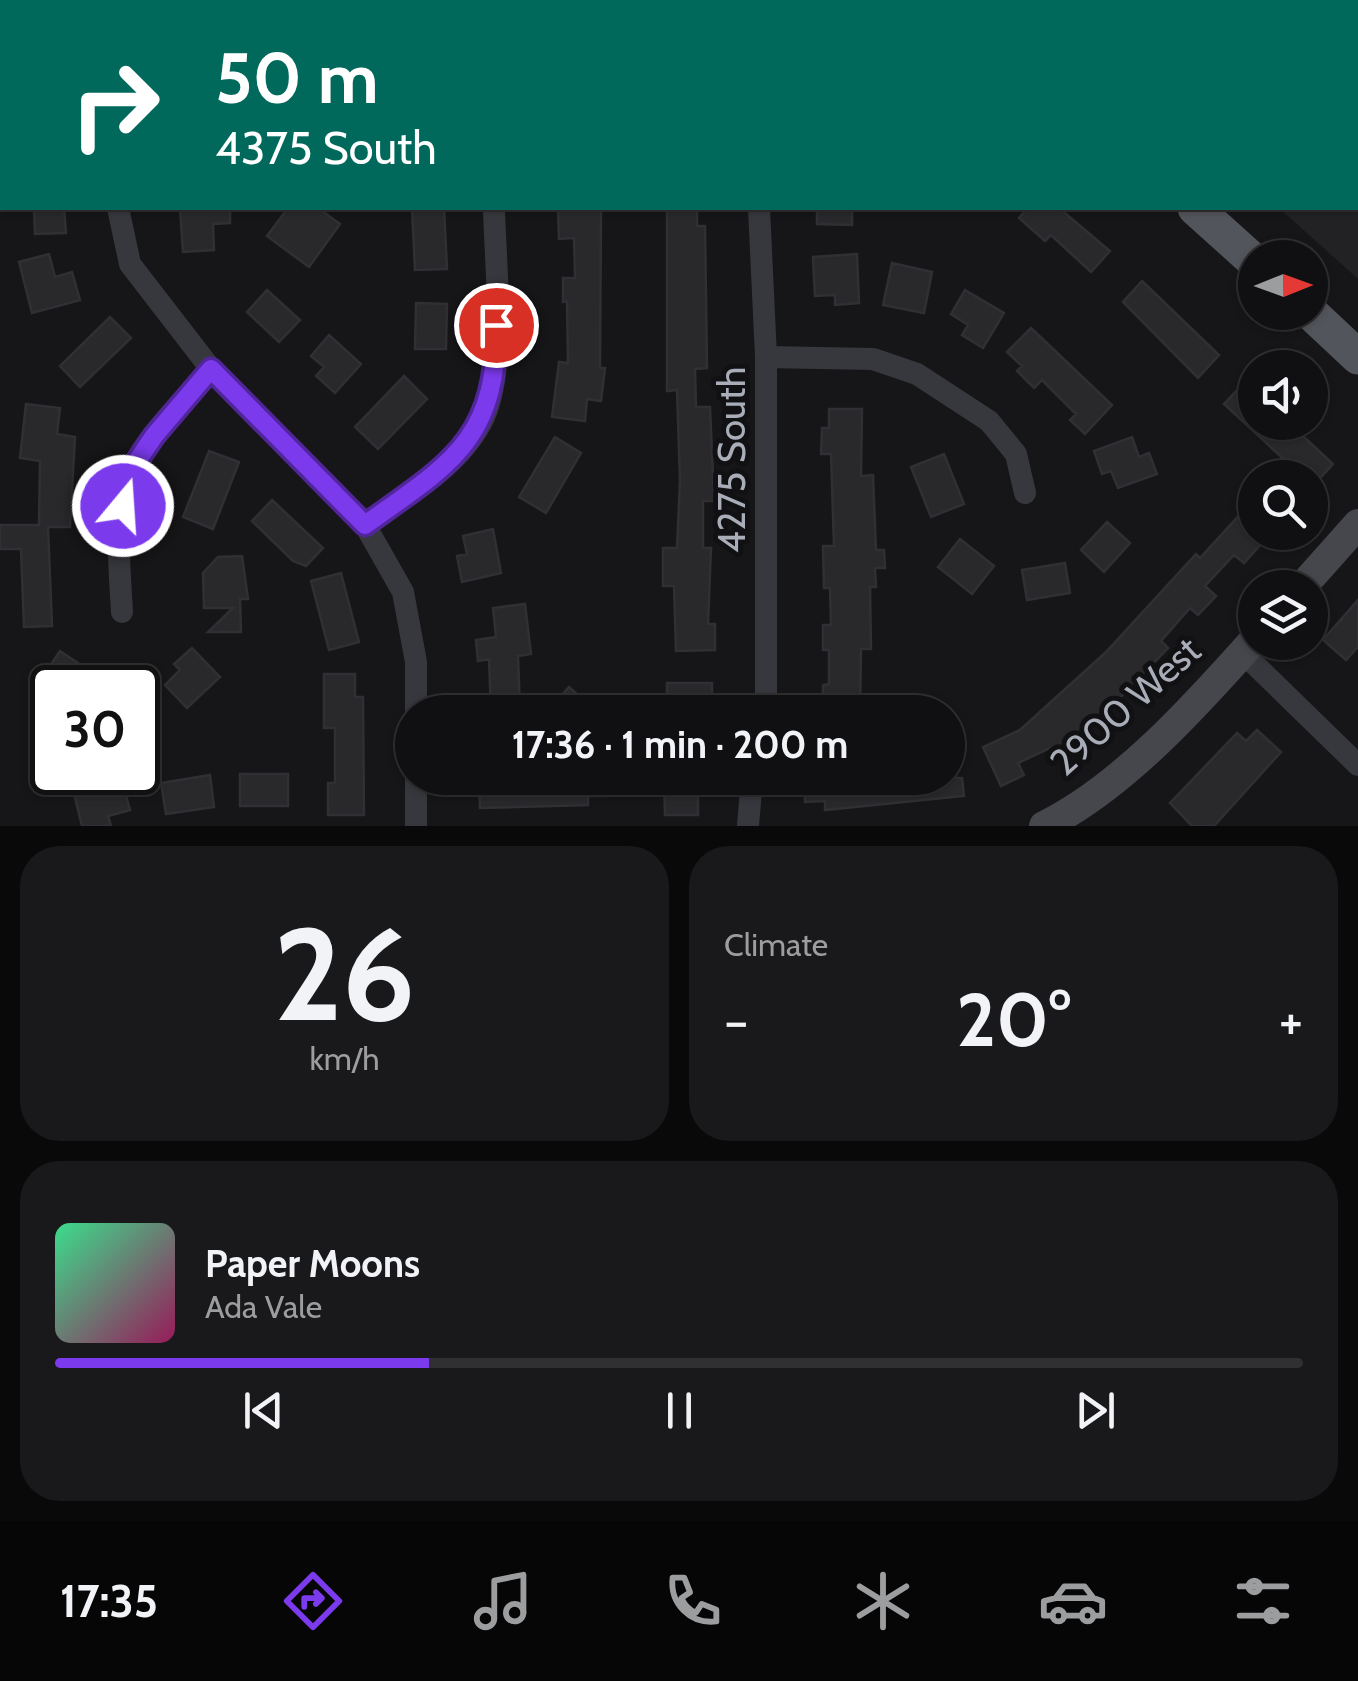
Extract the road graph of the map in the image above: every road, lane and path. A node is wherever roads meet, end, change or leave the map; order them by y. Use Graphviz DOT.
graph roads {
  1 [pos="118,210"];
  2 [pos="494,210"];
  3 [pos="759,210"];
  4 [pos="1197,210"];
  5 [pos="1238,247"];
  6 [pos="1328,328"];
  7 [pos="1358,356"];
  8 [pos="766,357"];
  9 [pos="211,369"];
  10 [pos="1025,493"];
  11 [pos="1358,524"];
  12 [pos="365,525"];
  13 [pos="1317,570"];
  14 [pos="122,612"];
  15 [pos="1238,658"];
  16 [pos="1262,660"];
  17 [pos="416,695"];
  18 [pos="766,695"];
  19 [pos="1358,765"];
  20 [pos="416,795"];
  21 [pos="750,795"];
  22 [pos="416,826"];
  23 [pos="748,826"];
  24 [pos="1044,826"];
  1 -- 9 [label="street"];
  2 -- 12 [label="street"];
  3 -- 8 [label="street, 4275 South"];
  4 -- 5 [label="main road"];
  6 -- 7 [label="main road"];
  8 -- 10 [label="street"];
  8 -- 18 [label="street, 4275 South"];
  9 -- 12 [label="street"];
  9 -- 14 [label="street"];
  11 -- 13 [label="street"];
  12 -- 17 [label="street"];
  15 -- 24 [label="street, 2900 West"];
  16 -- 19 [label="street"];
  20 -- 22 [label="street"];
  21 -- 23 [label="street"];
}
